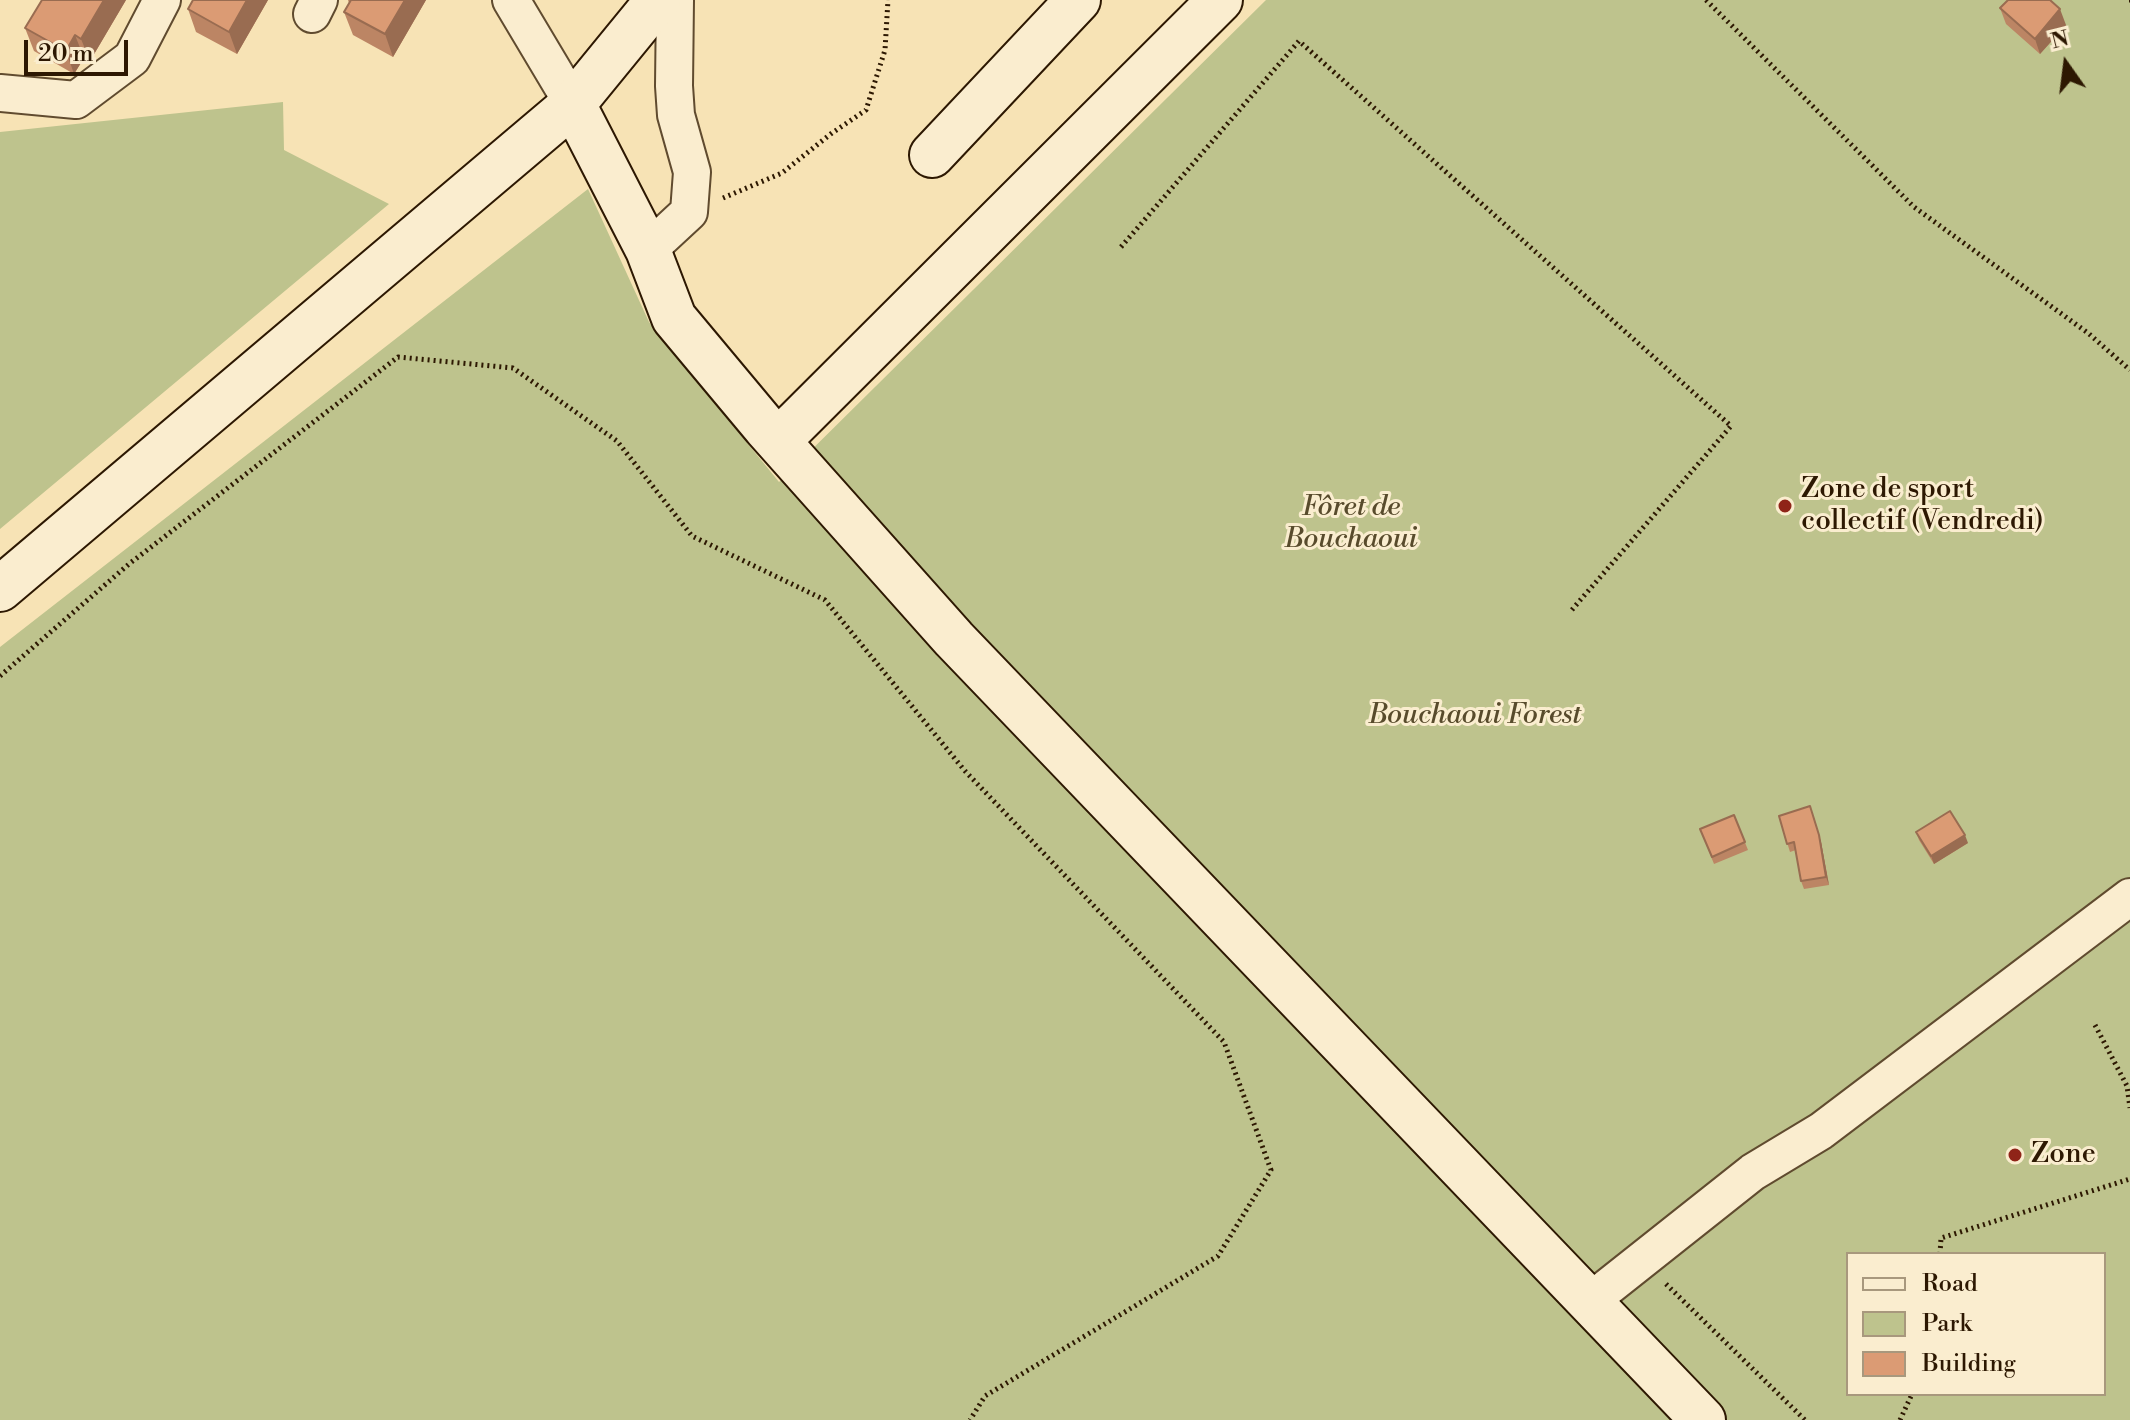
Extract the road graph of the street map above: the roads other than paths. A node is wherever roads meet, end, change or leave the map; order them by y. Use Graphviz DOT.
graph roads {
  1 [pos="162,0"];
  2 [pos="511,0"];
  3 [pos="658,0"];
  4 [pos="675,0"];
  5 [pos="1078,0"];
  6 [pos="1220,0"];
  7 [pos="0,93"];
  8 [pos="573,104"];
  9 [pos="932,155"];
  10 [pos="648,250"];
  11 [pos="778,441"];
  12 [pos="0,589"];
  13 [pos="2130,897"];
  14 [pos="1589,1302"];
  15 [pos="1703,1420"];
  1 -- 7 [label="street"];
  2 -- 8 [label="street"];
  3 -- 8 [label="street"];
  4 -- 10 [label="street"];
  5 -- 9 [label="street"];
  6 -- 11 [label="street"];
  8 -- 10 [label="street"];
  8 -- 12 [label="street"];
  10 -- 11 [label="street"];
  11 -- 14 [label="street"];
  13 -- 14 [label="street"];
  14 -- 15 [label="street"];
}
